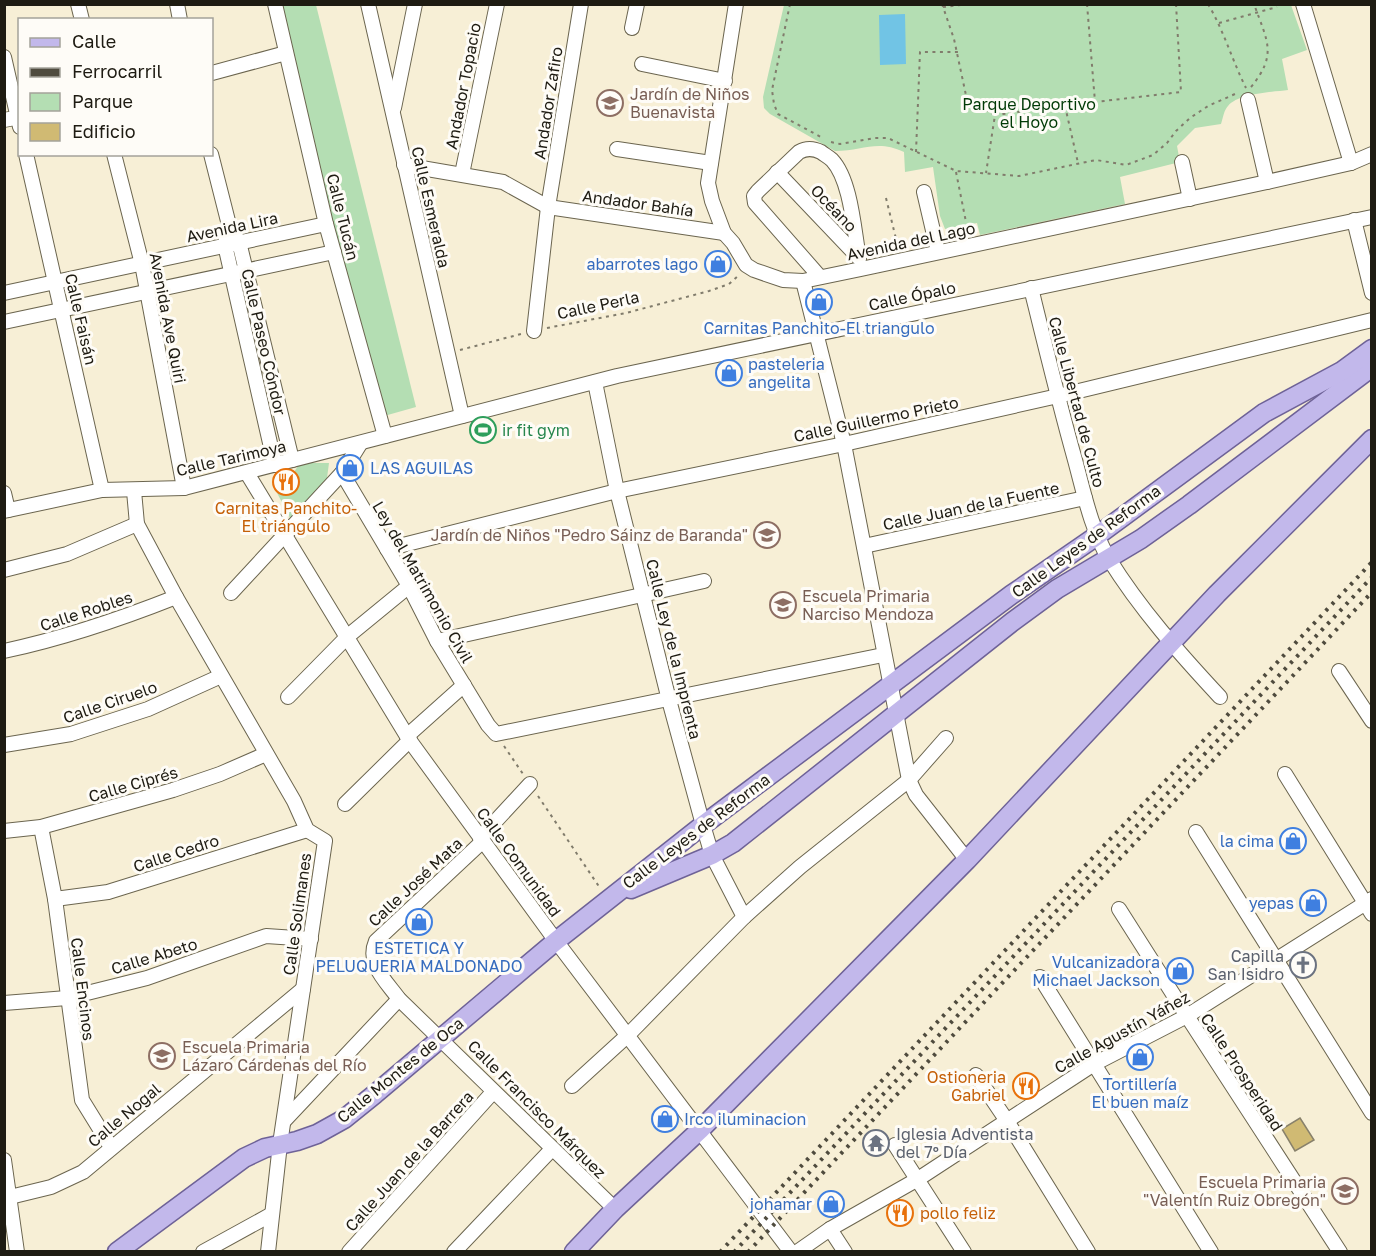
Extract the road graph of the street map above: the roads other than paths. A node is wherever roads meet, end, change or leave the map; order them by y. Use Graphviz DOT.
graph roads {
  1 [pos="274,4"];
  2 [pos="415,4"];
  3 [pos="497,4"];
  4 [pos="581,4"];
  5 [pos="637,4"];
  6 [pos="736,4"];
  7 [pos="1303,4"];
  8 [pos="369,6"];
  9 [pos="632,28"];
  10 [pos="286,53"];
  11 [pos="4,57"];
  12 [pos="642,64"];
  13 [pos="213,74"];
  14 [pos="725,81"];
  15 [pos="1248,95"];
  16 [pos="393,115"];
  17 [pos="15,120"];
  18 [pos="617,149"];
  19 [pos="1371,154"];
  20 [pos="26,156"];
  21 [pos="115,156"];
  22 [pos="212,156"];
  23 [pos="1182,162"];
  24 [pos="1351,163"];
  25 [pos="711,164"];
  26 [pos="404,165"];
  27 [pos="777,172"];
  28 [pos="462,174"];
  29 [pos="1267,182"];
  30 [pos="924,192"];
  31 [pos="1190,199"];
  32 [pos="548,207"];
  33 [pos="1371,216"];
  34 [pos="1354,220"];
  35 [pos="326,224"];
  36 [pos="724,233"];
  37 [pos="232,244"];
  38 [pos="334,252"];
  39 [pos="938,252"];
  40 [pos="860,263"];
  41 [pos="142,264"];
  42 [pos="246,271"];
  43 [pos="231,274"];
  44 [pos="820,277"];
  45 [pos="802,281"];
  46 [pos="56,282"];
  47 [pos="1031,288"];
  48 [pos="147,292"];
  49 [pos="4,293"];
  50 [pos="1371,293"];
  51 [pos="62,310"];
  52 [pos="1371,320"];
  53 [pos="4,322"];
  54 [pos="534,331"];
  55 [pos="814,334"];
  56 [pos="1371,349"];
  57 [pos="1371,367"];
  58 [pos="595,382"];
  59 [pos="1058,396"];
  60 [pos="462,416"];
  61 [pos="385,436"];
  62 [pos="1371,439"];
  63 [pos="360,444"];
  64 [pos="844,444"];
  65 [pos="292,460"];
  66 [pos="275,465"];
  67 [pos="247,473"];
  68 [pos="342,473"];
  69 [pos="184,488"];
  70 [pos="102,490"];
  71 [pos="616,490"];
  72 [pos="134,491"];
  73 [pos="4,493"];
  74 [pos="1085,498"];
  75 [pos="6,511"];
  76 [pos="137,524"];
  77 [pos="285,534"];
  78 [pos="1098,535"];
  79 [pos="864,546"];
  80 [pos="387,549"];
  81 [pos="1109,558"];
  82 [pos="4,570"];
  83 [pos="704,581"];
  84 [pos="409,586"];
  85 [pos="231,593"];
  86 [pos="643,594"];
  87 [pos="176,597"];
  88 [pos="348,636"];
  89 [pos="437,641"];
  90 [pos="1170,644"];
  91 [pos="4,651"];
  92 [pos="884,655"];
  93 [pos="1339,671"];
  94 [pos="221,676"];
  95 [pos="891,685"];
  96 [pos="464,686"];
  97 [pos="288,697"];
  98 [pos="1220,697"];
  99 [pos="669,700"];
  100 [pos="896,713"];
  101 [pos="1371,721"];
  102 [pos="408,738"];
  103 [pos="946,738"];
  104 [pos="4,745"];
  105 [pos="266,754"];
  106 [pos="1285,774"];
  107 [pos="909,780"];
  108 [pos="530,784"];
  109 [pos="345,804"];
  110 [pos="703,825"];
  111 [pos="41,827"];
  112 [pos="307,830"];
  113 [pos="4,831"];
  114 [pos="1196,832"];
  115 [pos="481,840"];
  116 [pos="712,855"];
  117 [pos="967,860"];
  118 [pos="54,899"];
  119 [pos="608,899"];
  120 [pos="1369,905"];
  121 [pos="1119,909"];
  122 [pos="744,917"];
  123 [pos="311,939"];
  124 [pos="556,940"];
  125 [pos="373,949"];
  126 [pos="1276,960"];
  127 [pos="1040,977"];
  128 [pos="303,990"];
  129 [pos="68,998"];
  130 [pos="399,999"];
  131 [pos="4,1003"];
  132 [pos="1186,1016"];
  133 [pos="628,1035"];
  134 [pos="442,1038"];
  135 [pos="1094,1064"];
  136 [pos="976,1075"];
  137 [pos="572,1086"];
  138 [pos="493,1092"];
  139 [pos="1371,1113"];
  140 [pos="284,1121"];
  141 [pos="1007,1121"];
  142 [pos="700,1130"];
  143 [pos="280,1144"];
  144 [pos="895,1145"];
  145 [pos="111,1147"];
  146 [pos="552,1149"];
  147 [pos="4,1160"];
  148 [pos="918,1179"];
  149 [pos="10,1197"];
  150 [pos="615,1209"];
  151 [pos="272,1214"];
  152 [pos="830,1229"];
  153 [pos="17,1251"];
  154 [pos="117,1251"];
  155 [pos="203,1251"];
  156 [pos="268,1251"];
  157 [pos="349,1251"];
  158 [pos="454,1251"];
  159 [pos="574,1251"];
  160 [pos="791,1251"];
  161 [pos="797,1251"];
  162 [pos="845,1251"];
  163 [pos="964,1251"];
  164 [pos="1088,1251"];
  165 [pos="1211,1251"];
  166 [pos="1340,1251"];
  1 -- 10 [label="street, Calle Tucán"];
  2 -- 16 [label="street"];
  3 -- 28 [label="street, Andador Topacio"];
  4 -- 32 [label="street, Andador Zafiro"];
  5 -- 9 [label="street"];
  6 -- 14 [label="street"];
  7 -- 24 [label="street"];
  8 -- 16 [label="street, Calle Esmeralda"];
  10 -- 13 [label="street"];
  10 -- 35 [label="street, Calle Tucán"];
  11 -- 17 [label="street"];
  12 -- 14 [label="street"];
  14 -- 25 [label="street"];
  15 -- 29 [label="street"];
  16 -- 26 [label="street, Calle Esmeralda"];
  18 -- 25 [label="street"];
  19 -- 24 [label="street, Avenida del Lago"];
  20 -- 46 [label="street, Calle Faisán"];
  21 -- 41 [label="street, Avenida Ave Quiri"];
  22 -- 37 [label="street, Calle Paseo Cóndor"];
  23 -- 31 [label="street"];
  24 -- 29 [label="street, Avenida del Lago"];
  25 -- 36 [label="street"];
  26 -- 28 [label="street"];
  26 -- 60 [label="street, Calle Esmeralda"];
  27 -- 40 [label="street, Océano"];
  27 -- 40 [label="street"];
  27 -- 44 [label="street"];
  28 -- 32 [label="street"];
  29 -- 31 [label="street, Avenida del Lago"];
  30 -- 39 [label="street"];
  31 -- 39 [label="street, Avenida del Lago"];
  32 -- 36 [label="street, Andador Bahía"];
  32 -- 54 [label="street, Andador Zafiro"];
  33 -- 34 [label="street, Calle Ópalo"];
  34 -- 47 [label="street, Calle Ópalo"];
  34 -- 50 [label="street"];
  35 -- 37 [label="street, Avenida Lira"];
  35 -- 38 [label="street, Calle Tucán"];
  36 -- 45 [label="street, Avenida del Lago"];
  37 -- 41 [label="street, Avenida Lira"];
  37 -- 42 [label="street, Calle Paseo Cóndor"];
  37 -- 43 [label="street, Calle Paseo Cóndor"];
  38 -- 42 [label="street"];
  38 -- 61 [label="street, Calle Tucán"];
  39 -- 40 [label="street, Avenida del Lago"];
  40 -- 44 [label="street, Avenida del Lago"];
  41 -- 46 [label="street, Avenida Lira"];
  41 -- 48 [label="street, Avenida Ave Quiri"];
  42 -- 43 [label="street"];
  42 -- 65 [label="street, Calle Paseo Cóndor"];
  43 -- 48 [label="street"];
  43 -- 66 [label="street, Calle Paseo Cóndor"];
  44 -- 45 [label="street, Avenida del Lago"];
  45 -- 55 [label="street"];
  46 -- 49 [label="street, Avenida Lira"];
  46 -- 51 [label="street, Calle Faisán"];
  47 -- 55 [label="street, Calle Ópalo"];
  47 -- 59 [label="street, Calle Libertad de Culto"];
  48 -- 51 [label="street"];
  48 -- 69 [label="street, Avenida Ave Quiri"];
  51 -- 53 [label="street"];
  51 -- 70 [label="street, Calle Faisán"];
  52 -- 59 [label="street, Calle Guillermo Prieto"];
  55 -- 58 [label="street, Calle Ópalo"];
  55 -- 64 [label="street"];
  56 -- 78 [label="main road, Calle Leyes de Reforma"];
  57 -- 81 [label="main road, Calle Leyes de Reforma"];
  58 -- 60 [label="street, Calle Ópalo"];
  58 -- 71 [label="street, Calle Ley de la Imprenta"];
  59 -- 64 [label="street, Calle Guillermo Prieto"];
  59 -- 74 [label="street, Calle Libertad de Culto"];
  60 -- 61 [label="street, Calle Tarimoya"];
  61 -- 63 [label="street, Calle Tarimoya"];
  62 -- 90 [label="main road"];
  63 -- 65 [label="street, Calle Tarimoya"];
  63 -- 68 [label="street"];
  64 -- 71 [label="street, Calle Guillermo Prieto"];
  64 -- 79 [label="street"];
  65 -- 66 [label="street, Calle Tarimoya"];
  66 -- 67 [label="street, Calle Tarimoya"];
  67 -- 69 [label="street, Calle Tarimoya"];
  67 -- 77 [label="street, Calle Comunidad"];
  68 -- 77 [label="street"];
  68 -- 80 [label="street, Ley del Matrimonio Civil"];
  69 -- 72 [label="street, Calle Tarimoya"];
  70 -- 72 [label="street, Calle Tarimoya"];
  70 -- 75 [label="street, Calle Tarimoya"];
  71 -- 80 [label="street, Calle Guillermo Prieto"];
  71 -- 86 [label="street, Calle Ley de la Imprenta"];
  72 -- 76 [label="street, Calle Solimanes"];
  73 -- 75 [label="street"];
  74 -- 78 [label="street, Calle Libertad de Culto"];
  74 -- 79 [label="street, Calle Juan de la Fuente"];
  76 -- 82 [label="street"];
  76 -- 87 [label="street, Calle Solimanes"];
  77 -- 85 [label="street"];
  77 -- 88 [label="street, Calle Comunidad"];
  78 -- 81 [label="street, Calle Libertad de Culto"];
  78 -- 95 [label="main road, Calle Leyes de Reforma"];
  79 -- 92 [label="street"];
  80 -- 84 [label="street, Ley del Matrimonio Civil"];
  81 -- 90 [label="street, Calle Libertad de Culto"];
  81 -- 100 [label="main road, Calle Leyes de Reforma"];
  83 -- 86 [label="street"];
  84 -- 88 [label="street"];
  84 -- 89 [label="street, Ley del Matrimonio Civil"];
  86 -- 89 [label="street"];
  86 -- 99 [label="street, Calle Ley de la Imprenta"];
  87 -- 91 [label="street, Calle Robles"];
  87 -- 94 [label="street, Calle Solimanes"];
  88 -- 97 [label="street"];
  88 -- 102 [label="street, Calle Comunidad"];
  89 -- 96 [label="street, Ley del Matrimonio Civil"];
  90 -- 98 [label="street, Calle Libertad de Culto"];
  90 -- 117 [label="main road"];
  92 -- 95 [label="street"];
  92 -- 99 [label="street"];
  93 -- 101 [label="street"];
  94 -- 104 [label="street, Calle Ciruelo"];
  94 -- 105 [label="street, Calle Solimanes"];
  95 -- 100 [label="street"];
  95 -- 110 [label="main road, Calle Leyes de Reforma"];
  96 -- 99 [label="street, Ley del Matrimonio Civil"];
  96 -- 102 [label="street"];
  99 -- 110 [label="street, Calle Ley de la Imprenta"];
  100 -- 107 [label="street"];
  100 -- 116 [label="main road, Calle Leyes de Reforma"];
  102 -- 109 [label="street"];
  102 -- 115 [label="street, Calle Comunidad"];
  103 -- 107 [label="street"];
  105 -- 111 [label="street, Calle Ciprés"];
  105 -- 112 [label="street, Calle Solimanes"];
  106 -- 120 [label="street"];
  107 -- 117 [label="street"];
  107 -- 122 [label="street"];
  108 -- 115 [label="street, Calle José Mata"];
  110 -- 116 [label="street, Calle Ley de la Imprenta"];
  110 -- 119 [label="main road, Calle Leyes de Reforma"];
  111 -- 113 [label="street, Calle Ciprés"];
  111 -- 118 [label="street, Calle Encinos"];
  112 -- 118 [label="street, Calle Cedro"];
  112 -- 123 [label="street, Calle Solimanes"];
  114 -- 126 [label="street"];
  115 -- 124 [label="street, Calle Comunidad"];
  115 -- 125 [label="street, Calle José Mata"];
  116 -- 119 [label="main road, Calle Leyes de Reforma"];
  116 -- 122 [label="street, Calle Ley de la Imprenta"];
  117 -- 142 [label="main road"];
  118 -- 129 [label="street, Calle Encinos"];
  119 -- 124 [label="main road, Calle Montes de Oca"];
  120 -- 126 [label="street, Calle Agustín Yáñez"];
  121 -- 132 [label="street, Calle Prosperidad"];
  122 -- 133 [label="street"];
  123 -- 128 [label="street, Calle Solimanes"];
  123 -- 129 [label="street, Calle Abeto"];
  124 -- 133 [label="street, Calle Comunidad"];
  124 -- 134 [label="main road, Calle Montes de Oca"];
  125 -- 130 [label="street, Calle Francisco Márquez"];
  126 -- 132 [label="street, Calle Agustín Yáñez"];
  126 -- 139 [label="street"];
  127 -- 135 [label="street"];
  128 -- 140 [label="street, Calle Solimanes"];
  128 -- 145 [label="street, Calle Nogal"];
  129 -- 131 [label="street, Calle Abeto"];
  129 -- 145 [label="street, Calle Encinos"];
  130 -- 134 [label="street, Calle Francisco Márquez"];
  130 -- 140 [label="street"];
  132 -- 135 [label="street, Calle Agustín Yáñez"];
  132 -- 166 [label="street, Calle Prosperidad"];
  133 -- 137 [label="street"];
  133 -- 142 [label="street, Calle Comunidad"];
  134 -- 138 [label="street, Calle Francisco Márquez"];
  134 -- 143 [label="main road, Calle Montes de Oca"];
  135 -- 141 [label="street, Calle Agustín Yáñez"];
  135 -- 165 [label="street"];
  136 -- 141 [label="street"];
  138 -- 146 [label="street, Calle Francisco Márquez"];
  138 -- 157 [label="street, Calle Juan de la Barrera"];
  140 -- 143 [label="street, Calle Solimanes"];
  141 -- 148 [label="street, Calle Agustín Yáñez"];
  141 -- 164 [label="street"];
  142 -- 150 [label="main road"];
  142 -- 160 [label="street, Calle Comunidad"];
  143 -- 151 [label="street, Calle Solimanes"];
  143 -- 154 [label="main road, Calle Montes de Oca"];
  144 -- 148 [label="street"];
  145 -- 149 [label="street, Calle Nogal"];
  146 -- 150 [label="street, Calle Francisco Márquez"];
  146 -- 158 [label="street"];
  147 -- 149 [label="street"];
  148 -- 152 [label="street, Calle Agustín Yáñez"];
  148 -- 163 [label="street"];
  149 -- 153 [label="street"];
  150 -- 159 [label="main road"];
  151 -- 155 [label="street"];
  151 -- 156 [label="street, Calle Solimanes"];
  152 -- 161 [label="street, Calle Agustín Yáñez"];
  152 -- 162 [label="street"];
}
